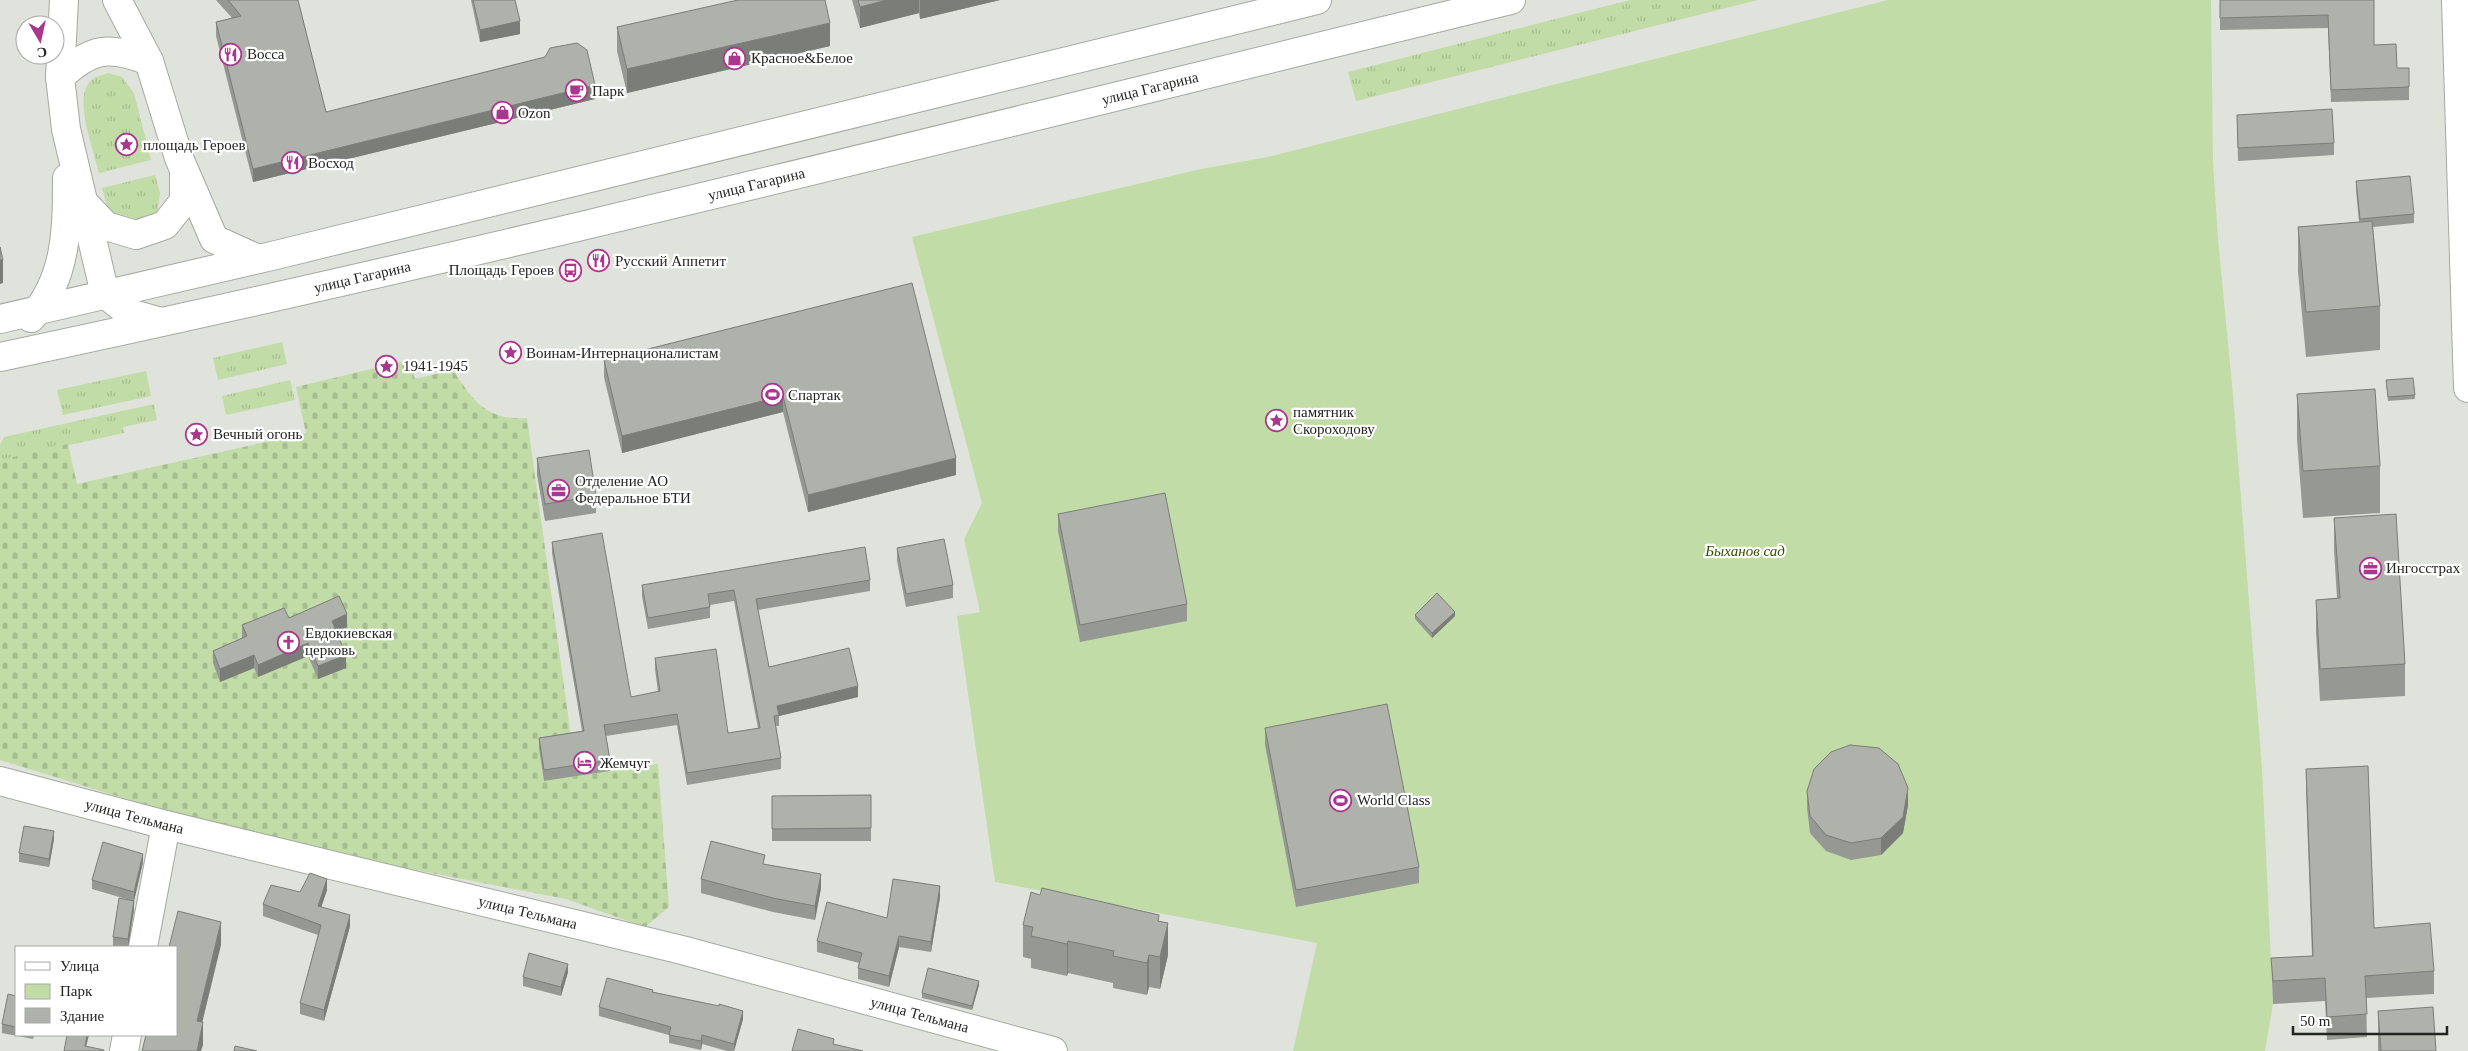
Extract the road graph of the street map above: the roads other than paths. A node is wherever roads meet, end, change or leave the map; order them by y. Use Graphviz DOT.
graph roads {
  1 [pos="64,0"];
  2 [pos="117,0"];
  3 [pos="1317,0"];
  4 [pos="1511,0"];
  5 [pos="2456,0"];
  6 [pos="1480,5"];
  7 [pos="149,61"];
  8 [pos="60,77"];
  9 [pos="66,129"];
  10 [pos="184,170"];
  11 [pos="84,202"];
  12 [pos="258,259"];
  13 [pos="105,294"];
  14 [pos="40,310"];
  15 [pos="0,319"];
  16 [pos="164,323"];
  17 [pos="0,353"];
  18 [pos="0,358"];
  19 [pos="2468,388"];
  20 [pos="0,781"];
  21 [pos="166,825"];
  22 [pos="143,946"];
  23 [pos="127,1036"];
  24 [pos="124,1051"];
  25 [pos="1053,1051"];
  1 -- 8 [label="main road"];
  2 -- 7 [label="main road"];
  3 -- 12 [label="main road"];
  4 -- 6 [label="main road, улица Гагарина"];
  5 -- 19 [label="main road"];
  6 -- 16 [label="main road, улица Гагарина"];
  7 -- 8 [label="main road"];
  7 -- 10 [label="main road"];
  8 -- 9 [label="main road"];
  9 -- 11 [label="main road"];
  9 -- 14 [label="main road"];
  10 -- 11 [label="main road"];
  10 -- 12 [label="main road"];
  11 -- 13 [label="main road"];
  12 -- 13 [label="main road"];
  13 -- 14 [label="main road"];
  13 -- 16 [label="main road"];
  14 -- 15 [label="main road"];
  14 -- 17 [label="main road"];
  16 -- 18 [label="main road, улица Гагарина"];
  20 -- 21 [label="main road, улица Тельмана"];
  21 -- 22 [label="main road"];
  21 -- 25 [label="main road, улица Тельмана"];
  23 -- 24 [label="main road"];
}
